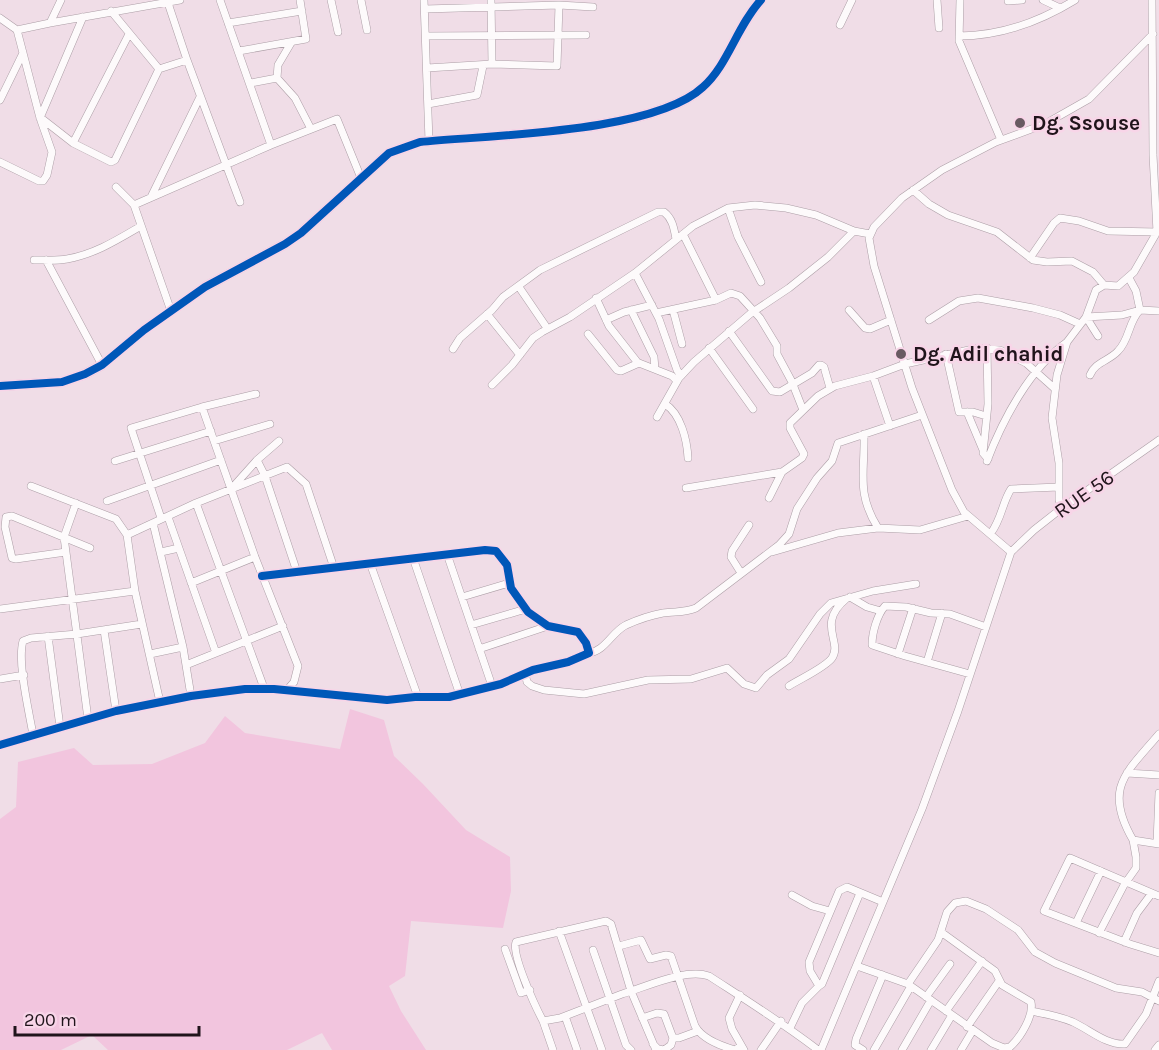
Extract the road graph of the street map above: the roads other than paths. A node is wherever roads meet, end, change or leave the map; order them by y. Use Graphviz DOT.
graph roads {
  1 [pos="61,0"];
  2 [pos="180,0"];
  3 [pos="220,0"];
  4 [pos="300,0"];
  5 [pos="331,0"];
  6 [pos="361,0"];
  7 [pos="424,0"];
  8 [pos="761,0"];
  9 [pos="852,0"];
  10 [pos="937,0"];
  11 [pos="960,0"];
  12 [pos="1022,0"];
  13 [pos="1043,0"];
  14 [pos="1075,0"];
  15 [pos="1152,0"];
  16 [pos="167,1"];
  17 [pos="1008,1"];
  18 [pos="491,3"];
  19 [pos="559,5"];
  20 [pos="593,7"];
  21 [pos="1060,8"];
  22 [pos="425,9"];
  23 [pos="111,11"];
  24 [pos="302,11"];
  25 [pos="83,17"];
  26 [pos="0,18"];
  27 [pos="50,22"];
  28 [pos="228,23"];
  29 [pos="840,25"];
  30 [pos="939,28"];
  31 [pos="17,30"];
  32 [pos="367,30"];
  33 [pos="338,32"];
  34 [pos="129,34"];
  35 [pos="1153,34"];
  36 [pos="586,35"];
  37 [pos="426,36"];
  38 [pos="492,36"];
  39 [pos="558,36"];
  40 [pos="959,36"];
  41 [pos="291,43"];
  42 [pos="1156,49"];
  43 [pos="239,51"];
  44 [pos="23,53"];
  45 [pos="187,60"];
  46 [pos="492,64"];
  47 [pos="483,66"];
  48 [pos="426,68"];
  49 [pos="159,69"];
  50 [pos="278,78"];
  51 [pos="251,83"];
  52 [pos="200,97"];
  53 [pos="0,100"];
  54 [pos="428,104"];
  55 [pos="40,118"];
  56 [pos="310,129"];
  57 [pos="1001,140"];
  58 [pos="429,141"];
  59 [pos="73,142"];
  60 [pos="271,145"];
  61 [pos="1156,154"];
  62 [pos="0,162"];
  63 [pos="225,165"];
  64 [pos="361,178"];
  65 [pos="116,187"];
  66 [pos="913,190"];
  67 [pos="151,198"];
  68 [pos="240,202"];
  69 [pos="134,205"];
  70 [pos="728,208"];
  71 [pos="141,226"];
  72 [pos="855,231"];
  73 [pos="1157,232"];
  74 [pos="683,234"];
  75 [pos="870,234"];
  76 [pos="676,239"];
  77 [pos="1156,242"];
  78 [pos="1030,258"];
  79 [pos="34,260"];
  80 [pos="46,260"];
  81 [pos="635,273"];
  82 [pos="1129,278"];
  83 [pos="761,282"];
  84 [pos="1104,285"];
  85 [pos="519,287"];
  86 [pos="596,298"];
  87 [pos="716,300"];
  88 [pos="652,304"];
  89 [pos="631,310"];
  90 [pos="673,310"];
  91 [pos="849,310"];
  92 [pos="1140,310"];
  93 [pos="171,311"];
  94 [pos="1159,311"];
  95 [pos="753,312"];
  96 [pos="487,314"];
  97 [pos="656,314"];
  98 [pos="1086,317"];
  99 [pos="606,320"];
  100 [pos="891,320"];
  101 [pos="929,320"];
  102 [pos="1080,324"];
  103 [pos="547,328"];
  104 [pos="729,331"];
  105 [pos="588,334"];
  106 [pos="1098,336"];
  107 [pos="1067,342"];
  108 [pos="682,344"];
  109 [pos="710,348"];
  110 [pos="987,348"];
  111 [pos="453,349"];
  112 [pos="946,354"];
  113 [pos="520,355"];
  114 [pos="638,363"];
  115 [pos="102,364"];
  116 [pos="905,364"];
  117 [pos="655,369"];
  118 [pos="1037,372"];
  119 [pos="1090,375"];
  120 [pos="873,376"];
  121 [pos="679,379"];
  122 [pos="492,385"];
  123 [pos="793,385"];
  124 [pos="0,386"];
  125 [pos="830,388"];
  126 [pos="1054,388"];
  127 [pos="256,394"];
  128 [pos="665,404"];
  129 [pos="202,407"];
  130 [pos="753,409"];
  131 [pos="803,410"];
  132 [pos="968,412"];
  133 [pos="922,415"];
  134 [pos="986,416"];
  135 [pos="657,417"];
  136 [pos="270,424"];
  137 [pos="890,426"];
  138 [pos="211,431"];
  139 [pos="864,434"];
  140 [pos="1159,440"];
  141 [pos="214,441"];
  142 [pos="279,441"];
  143 [pos="983,450"];
  144 [pos="138,454"];
  145 [pos="688,458"];
  146 [pos="220,459"];
  147 [pos="257,460"];
  148 [pos="115,461"];
  149 [pos="782,472"];
  150 [pos="265,476"];
  151 [pos="150,485"];
  152 [pos="31,486"];
  153 [pos="1059,487"];
  154 [pos="686,488"];
  155 [pos="231,490"];
  156 [pos="770,498"];
  157 [pos="107,501"];
  158 [pos="76,503"];
  159 [pos="196,503"];
  160 [pos="1062,508"];
  161 [pos="968,516"];
  162 [pos="165,517"];
  163 [pos="153,523"];
  164 [pos="749,525"];
  165 [pos="878,528"];
  166 [pos="991,533"];
  167 [pos="127,535"];
  168 [pos="64,537"];
  169 [pos="8,540"];
  170 [pos="0,542"];
  171 [pos="90,548"];
  172 [pos="179,548"];
  173 [pos="66,552"];
  174 [pos="161,552"];
  175 [pos="1011,552"];
  176 [pos="768,553"];
  177 [pos="447,554"];
  178 [pos="255,557"];
  179 [pos="413,558"];
  180 [pos="370,563"];
  181 [pos="334,568"];
  182 [pos="220,571"];
  183 [pos="297,572"];
  184 [pos="741,573"];
  185 [pos="262,576"];
  186 [pos="191,583"];
  187 [pos="509,583"];
  188 [pos="916,584"];
  189 [pos="135,591"];
  190 [pos="462,597"];
  191 [pos="849,597"];
  192 [pos="73,601"];
  193 [pos="913,608"];
  194 [pos="0,609"];
  195 [pos="526,609"];
  196 [pos="880,611"];
  197 [pos="942,613"];
  198 [pos="142,624"];
  199 [pos="471,625"];
  200 [pos="283,626"];
  201 [pos="548,626"];
  202 [pos="986,627"];
  203 [pos="104,630"];
  204 [pos="77,634"];
  205 [pos="48,636"];
  206 [pos="245,641"];
  207 [pos="183,647"];
  208 [pos="479,649"];
  209 [pos="216,652"];
  210 [pos="150,654"];
  211 [pos="589,654"];
  212 [pos="898,654"];
  213 [pos="927,662"];
  214 [pos="186,665"];
  215 [pos="525,673"];
  216 [pos="970,674"];
  217 [pos="24,675"];
  218 [pos="0,679"];
  219 [pos="492,686"];
  220 [pos="789,686"];
  221 [pos="264,688"];
  222 [pos="287,690"];
  223 [pos="460,694"];
  224 [pos="191,696"];
  225 [pos="418,697"];
  226 [pos="160,702"];
  227 [pos="116,711"];
  228 [pos="88,719"];
  229 [pos="60,727"];
  230 [pos="1159,734"];
  231 [pos="33,735"];
  232 [pos="0,744"];
  233 [pos="1127,773"];
  234 [pos="1159,775"];
  235 [pos="1159,793"];
  236 [pos="1133,840"];
  237 [pos="1158,843"];
  238 [pos="1101,871"];
  239 [pos="1125,882"];
  240 [pos="860,893"];
  241 [pos="792,895"];
  242 [pos="1156,895"];
  243 [pos="883,902"];
  244 [pos="830,911"];
  245 [pos="1076,923"];
  246 [pos="560,931"];
  247 [pos="941,932"];
  248 [pos="1099,933"];
  249 [pos="1124,942"];
  250 [pos="619,946"];
  251 [pos="505,949"];
  252 [pos="593,950"];
  253 [pos="1159,953"];
  254 [pos="982,961"];
  255 [pos="950,964"];
  256 [pos="857,966"];
  257 [pos="883,975"];
  258 [pos="678,977"];
  259 [pos="999,981"];
  260 [pos="1159,981"];
  261 [pos="909,985"];
  262 [pos="819,986"];
  263 [pos="530,990"];
  264 [pos="631,992"];
  265 [pos="740,995"];
  266 [pos="929,998"];
  267 [pos="611,999"];
  268 [pos="1156,999"];
  269 [pos="587,1009"];
  270 [pos="1031,1011"];
  271 [pos="949,1013"];
  272 [pos="565,1016"];
  273 [pos="642,1018"];
  274 [pos="543,1021"];
  275 [pos="781,1021"];
  276 [pos="790,1028"];
  277 [pos="970,1028"];
  278 [pos="698,1031"];
  279 [pos="673,1038"];
  280 [pos="1159,1045"];
  281 [pos="991,1046"];
  282 [pos="654,1047"];
  283 [pos="742,1048"];
  284 [pos="1008,1049"];
  285 [pos="553,1050"];
  286 [pos="578,1050"];
  287 [pos="602,1050"];
  288 [pos="631,1050"];
  289 [pos="761,1050"];
  290 [pos="819,1050"];
  291 [pos="863,1050"];
  292 [pos="874,1050"];
  293 [pos="902,1050"];
  294 [pos="931,1050"];
  295 [pos="961,1050"];
  296 [pos="1155,1050"];
  1 -- 27 [label="street"];
  2 -- 16 [label="street"];
  3 -- 28 [label="street"];
  4 -- 24 [label="street"];
  5 -- 33 [label="street"];
  6 -- 32 [label="street"];
  7 -- 22 [label="street"];
  8 -- 58 [label="street"];
  9 -- 29 [label="street"];
  10 -- 30 [label="street"];
  11 -- 40 [label="street"];
  12 -- 17 [label="street"];
  13 -- 21 [label="street"];
  14 -- 21 [label="street"];
  15 -- 35 [label="street"];
  16 -- 23 [label="street"];
  16 -- 45 [label="street"];
  18 -- 19 [label="street"];
  18 -- 22 [label="street"];
  18 -- 38 [label="street"];
  19 -- 20 [label="street"];
  19 -- 39 [label="street"];
  21 -- 40 [label="street"];
  22 -- 37 [label="street"];
  23 -- 25 [label="street"];
  23 -- 34 [label="street"];
  24 -- 28 [label="street"];
  24 -- 41 [label="street"];
  25 -- 27 [label="street"];
  25 -- 55 [label="street"];
  26 -- 31 [label="street"];
  27 -- 31 [label="street"];
  28 -- 43 [label="street"];
  31 -- 44 [label="street"];
  34 -- 49 [label="street"];
  34 -- 59 [label="street"];
  35 -- 42 [label="street"];
  35 -- 57 [label="street"];
  36 -- 39 [label="street"];
  37 -- 38 [label="street"];
  37 -- 48 [label="street"];
  38 -- 39 [label="street"];
  38 -- 46 [label="street"];
  39 -- 46 [label="street"];
  40 -- 57 [label="street"];
  41 -- 43 [label="street"];
  41 -- 50 [label="street"];
  42 -- 61 [label="street"];
  43 -- 51 [label="street"];
  44 -- 53 [label="street"];
  44 -- 55 [label="street"];
  45 -- 49 [label="street"];
  45 -- 52 [label="street"];
  46 -- 47 [label="street"];
  47 -- 48 [label="street"];
  47 -- 54 [label="street"];
  48 -- 54 [label="street"];
  49 -- 59 [label="street"];
  50 -- 51 [label="street"];
  50 -- 56 [label="street"];
  51 -- 60 [label="street"];
  52 -- 63 [label="street"];
  52 -- 67 [label="street"];
  54 -- 58 [label="street"];
  55 -- 59 [label="street"];
  55 -- 62 [label="street"];
  56 -- 60 [label="street"];
  56 -- 64 [label="street"];
  57 -- 66 [label="street"];
  58 -- 64 [label="street"];
  60 -- 63 [label="street"];
  61 -- 73 [label="street"];
  63 -- 67 [label="street"];
  63 -- 68 [label="street"];
  64 -- 93 [label="street"];
  65 -- 69 [label="street"];
  66 -- 75 [label="street"];
  66 -- 78 [label="street"];
  67 -- 69 [label="street"];
  69 -- 71 [label="street"];
  70 -- 72 [label="street"];
  70 -- 74 [label="street"];
  70 -- 83 [label="street"];
  71 -- 80 [label="street"];
  71 -- 93 [label="street"];
  72 -- 75 [label="street"];
  72 -- 95 [label="street"];
  73 -- 77 [label="street"];
  73 -- 78 [label="street"];
  74 -- 76 [label="street"];
  74 -- 87 [label="street"];
  75 -- 100 [label="street"];
  76 -- 81 [label="street"];
  76 -- 85 [label="street"];
  77 -- 82 [label="street"];
  78 -- 84 [label="street"];
  79 -- 80 [label="street"];
  80 -- 115 [label="street"];
  81 -- 86 [label="street"];
  81 -- 88 [label="street"];
  82 -- 84 [label="street"];
  82 -- 92 [label="street"];
  84 -- 98 [label="street"];
  85 -- 96 [label="street"];
  85 -- 103 [label="street"];
  86 -- 99 [label="street"];
  86 -- 103 [label="street"];
  87 -- 90 [label="street"];
  87 -- 95 [label="street"];
  88 -- 89 [label="street"];
  88 -- 97 [label="street"];
  89 -- 99 [label="street"];
  89 -- 117 [label="street"];
  90 -- 97 [label="street"];
  90 -- 108 [label="street"];
  91 -- 100 [label="street"];
  92 -- 94 [label="street"];
  92 -- 98 [label="street"];
  92 -- 119 [label="street"];
  93 -- 115 [label="street"];
  95 -- 104 [label="street"];
  95 -- 123 [label="street"];
  96 -- 111 [label="street"];
  96 -- 113 [label="street"];
  97 -- 121 [label="street"];
  98 -- 102 [label="street"];
  98 -- 106 [label="street"];
  99 -- 114 [label="street"];
  100 -- 116 [label="street"];
  101 -- 102 [label="street"];
  102 -- 107 [label="street"];
  103 -- 113 [label="street"];
  104 -- 109 [label="street"];
  104 -- 123 [label="street"];
  105 -- 114 [label="street"];
  107 -- 118 [label="street"];
  107 -- 126 [label="street"];
  109 -- 121 [label="street"];
  109 -- 130 [label="street"];
  110 -- 112 [label="street"];
  110 -- 118 [label="street"];
  110 -- 134 [label="street"];
  112 -- 116 [label="street"];
  112 -- 132 [label="street"];
  113 -- 122 [label="street"];
  114 -- 117 [label="street"];
  115 -- 124 [label="street"];
  116 -- 120 [label="street"];
  116 -- 133 [label="street"];
  117 -- 121 [label="street"];
  118 -- 126 [label="street"];
  118 -- 143 [label="street"];
  120 -- 125 [label="street"];
  120 -- 137 [label="street"];
  121 -- 128 [label="street"];
  123 -- 125 [label="street"];
  123 -- 131 [label="street"];
  125 -- 131 [label="street"];
  126 -- 153 [label="street"];
  127 -- 129 [label="street"];
  128 -- 135 [label="street"];
  128 -- 145 [label="street"];
  129 -- 138 [label="street"];
  129 -- 144 [label="street"];
  131 -- 149 [label="street"];
  132 -- 134 [label="street"];
  132 -- 143 [label="street"];
  133 -- 137 [label="street"];
  133 -- 161 [label="street"];
  134 -- 143 [label="street"];
  136 -- 141 [label="street"];
  137 -- 139 [label="street"];
  138 -- 141 [label="street"];
  138 -- 144 [label="street"];
  139 -- 165 [label="street"];
  139 -- 176 [label="street"];
  140 -- 160 [label="street, RUE 56"];
  141 -- 146 [label="street"];
  142 -- 147 [label="street"];
  144 -- 148 [label="street"];
  144 -- 151 [label="street"];
  146 -- 151 [label="street"];
  146 -- 155 [label="street"];
  147 -- 150 [label="street"];
  147 -- 155 [label="street"];
  149 -- 154 [label="street"];
  149 -- 156 [label="street"];
  150 -- 155 [label="street"];
  150 -- 181 [label="street"];
  150 -- 183 [label="street"];
  151 -- 157 [label="street"];
  151 -- 162 [label="street"];
  152 -- 158 [label="street"];
  153 -- 160 [label="street"];
  153 -- 166 [label="street"];
  155 -- 159 [label="street"];
  155 -- 178 [label="street"];
  158 -- 167 [label="street"];
  158 -- 168 [label="street"];
  159 -- 162 [label="street"];
  159 -- 182 [label="street"];
  160 -- 175 [label="street, RUE 56"];
  161 -- 165 [label="street"];
  161 -- 166 [label="street"];
  162 -- 163 [label="street"];
  162 -- 172 [label="street"];
  163 -- 167 [label="street"];
  163 -- 174 [label="street"];
  164 -- 184 [label="street"];
  165 -- 176 [label="street"];
  166 -- 175 [label="street"];
  167 -- 189 [label="street"];
  168 -- 169 [label="street"];
  168 -- 171 [label="street"];
  168 -- 173 [label="street"];
  169 -- 170 [label="street"];
  169 -- 173 [label="street"];
  172 -- 174 [label="street"];
  172 -- 186 [label="street"];
  173 -- 192 [label="street"];
  174 -- 207 [label="street"];
  175 -- 202 [label="street"];
  176 -- 184 [label="street"];
  177 -- 179 [label="street"];
  177 -- 187 [label="street"];
  177 -- 190 [label="street"];
  178 -- 182 [label="street"];
  178 -- 185 [label="street"];
  179 -- 180 [label="street"];
  179 -- 223 [label="street"];
  180 -- 181 [label="street"];
  180 -- 225 [label="street"];
  181 -- 183 [label="street"];
  182 -- 186 [label="street"];
  182 -- 206 [label="street"];
  183 -- 185 [label="street"];
  184 -- 211 [label="street"];
  185 -- 200 [label="street"];
  186 -- 209 [label="street"];
  187 -- 190 [label="street"];
  187 -- 195 [label="street"];
  188 -- 191 [label="street"];
  189 -- 192 [label="street"];
  189 -- 198 [label="street"];
  190 -- 199 [label="street"];
  191 -- 196 [label="street"];
  191 -- 215 [label="street"];
  191 -- 220 [label="street"];
  192 -- 194 [label="street"];
  192 -- 204 [label="street"];
  193 -- 196 [label="street"];
  193 -- 197 [label="street"];
  193 -- 212 [label="street"];
  195 -- 199 [label="street"];
  195 -- 201 [label="street"];
  196 -- 212 [label="street"];
  197 -- 202 [label="street"];
  197 -- 213 [label="street"];
  198 -- 203 [label="street"];
  198 -- 210 [label="street"];
  199 -- 208 [label="street"];
  200 -- 206 [label="street"];
  200 -- 222 [label="street"];
  201 -- 208 [label="street"];
  201 -- 211 [label="street"];
  202 -- 216 [label="street"];
  203 -- 204 [label="street"];
  203 -- 227 [label="street"];
  204 -- 205 [label="street"];
  204 -- 228 [label="street"];
  205 -- 217 [label="street"];
  205 -- 229 [label="street"];
  206 -- 209 [label="street"];
  206 -- 221 [label="street"];
  207 -- 210 [label="street"];
  207 -- 214 [label="street"];
  208 -- 219 [label="street"];
  209 -- 214 [label="street"];
  210 -- 226 [label="street"];
  211 -- 215 [label="street"];
  212 -- 213 [label="street"];
  213 -- 216 [label="street"];
  214 -- 224 [label="street"];
  215 -- 219 [label="street"];
  216 -- 243 [label="street"];
  217 -- 218 [label="street"];
  217 -- 231 [label="street"];
  219 -- 223 [label="street"];
  221 -- 222 [label="street"];
  221 -- 224 [label="street"];
  222 -- 225 [label="street"];
  223 -- 225 [label="street"];
  224 -- 226 [label="street"];
  226 -- 227 [label="street"];
  227 -- 228 [label="street"];
  228 -- 229 [label="street"];
  229 -- 231 [label="street"];
  230 -- 233 [label="street"];
  231 -- 232 [label="street"];
  233 -- 234 [label="street"];
  233 -- 236 [label="street"];
  235 -- 237 [label="street"];
  236 -- 237 [label="street"];
  236 -- 239 [label="street"];
  238 -- 239 [label="street"];
  238 -- 245 [label="street"];
  238 -- 245 [label="street"];
  239 -- 242 [label="street"];
  239 -- 248 [label="street"];
  240 -- 243 [label="street"];
  240 -- 244 [label="street"];
  240 -- 262 [label="street"];
  241 -- 244 [label="street"];
  242 -- 249 [label="street"];
  243 -- 256 [label="street"];
  244 -- 262 [label="street"];
  245 -- 248 [label="street"];
  246 -- 250 [label="street"];
  246 -- 263 [label="street"];
  246 -- 269 [label="street"];
  247 -- 254 [label="street"];
  247 -- 261 [label="street"];
  247 -- 268 [label="street"];
  248 -- 249 [label="street"];
  249 -- 253 [label="street"];
  250 -- 258 [label="street"];
  250 -- 264 [label="street"];
  251 -- 263 [label="street"];
  252 -- 267 [label="street"];
  254 -- 259 [label="street"];
  254 -- 271 [label="street"];
  255 -- 266 [label="street"];
  256 -- 257 [label="street"];
  256 -- 290 [label="street"];
  257 -- 261 [label="street"];
  257 -- 291 [label="street"];
  258 -- 264 [label="street"];
  258 -- 265 [label="street"];
  258 -- 278 [label="street"];
  259 -- 270 [label="street"];
  259 -- 277 [label="street"];
  260 -- 268 [label="street"];
  261 -- 266 [label="street"];
  261 -- 292 [label="street"];
  262 -- 276 [label="street"];
  263 -- 274 [label="street"];
  264 -- 267 [label="street"];
  264 -- 273 [label="street"];
  265 -- 275 [label="street"];
  265 -- 283 [label="street"];
  266 -- 271 [label="street"];
  266 -- 293 [label="street"];
  267 -- 269 [label="street"];
  267 -- 288 [label="street"];
  268 -- 270 [label="street"];
  269 -- 272 [label="street"];
  269 -- 287 [label="street"];
  270 -- 284 [label="street"];
  271 -- 277 [label="street"];
  271 -- 294 [label="street"];
  272 -- 274 [label="street"];
  272 -- 286 [label="street"];
  273 -- 279 [label="street"];
  273 -- 282 [label="street"];
  274 -- 285 [label="street"];
  275 -- 276 [label="street"];
  275 -- 289 [label="street"];
  276 -- 290 [label="street"];
  277 -- 281 [label="street"];
  277 -- 295 [label="street"];
  278 -- 279 [label="street"];
  278 -- 283 [label="street"];
  279 -- 282 [label="street"];
  280 -- 296 [label="street"];
  281 -- 284 [label="street"];
}
